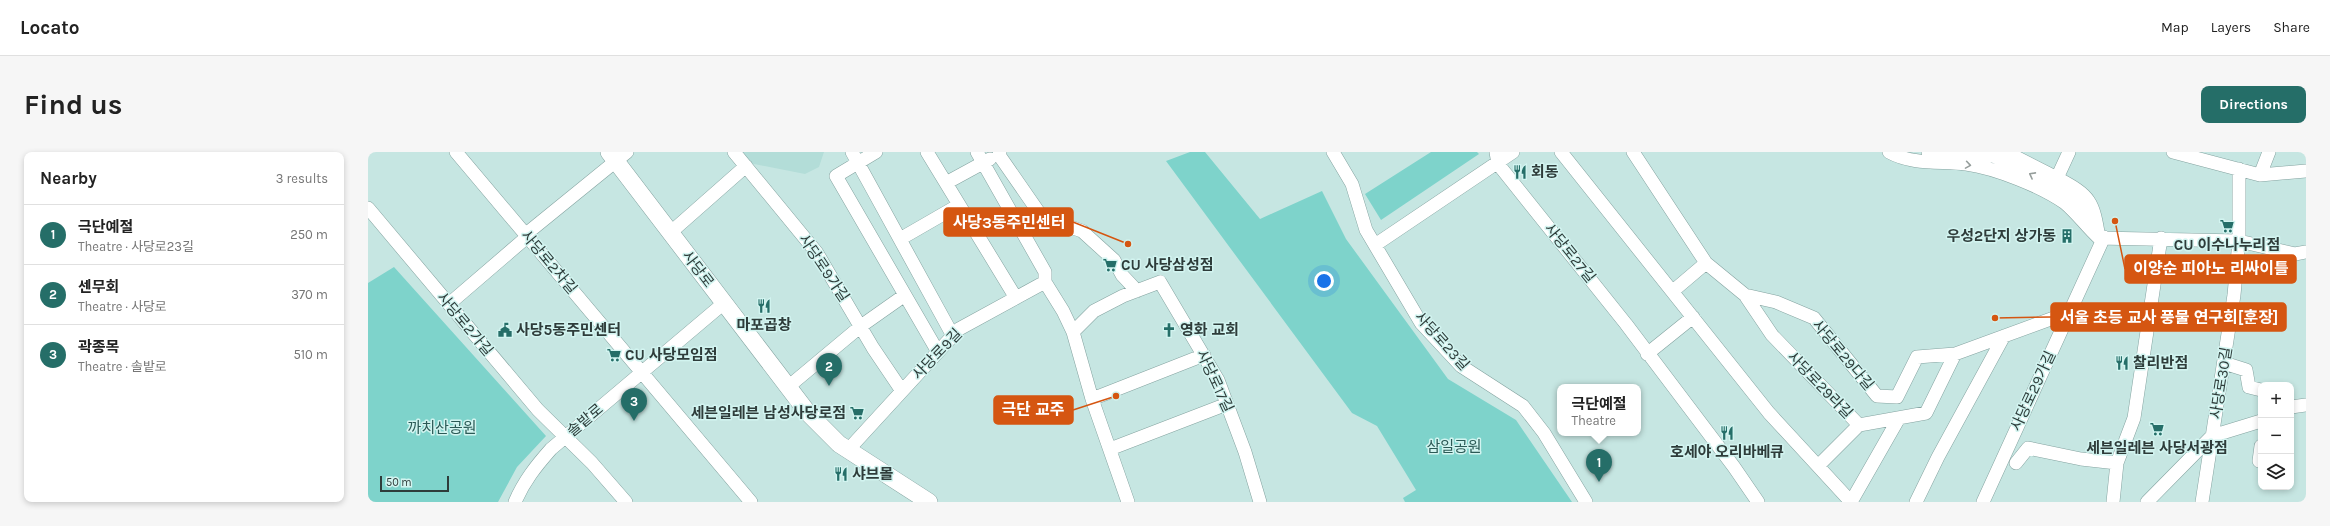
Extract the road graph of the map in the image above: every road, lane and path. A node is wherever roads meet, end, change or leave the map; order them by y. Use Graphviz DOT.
graph roads {
  1 [pos="456,152"];
  2 [pos="734,152"];
  3 [pos="852,152"];
  4 [pos="876,152"];
  5 [pos="927,152"];
  6 [pos="1333,152"];
  7 [pos="1513,152"];
  8 [pos="1561,152"];
  9 [pos="1633,152"];
  10 [pos="1889,152"];
  11 [pos="1928,152"];
  12 [pos="2006,152"];
  13 [pos="2173,152"];
  14 [pos="2269,152"];
  15 [pos="1000,154"];
  16 [pos="617,155"];
  17 [pos="2067,155"];
  18 [pos="980,157"];
  19 [pos="1497,158"];
  20 [pos="1943,158"];
  21 [pos="858,164"];
  22 [pos="746,166"];
  23 [pos="2239,169"];
  24 [pos="2306,171"];
  25 [pos="2260,175"];
  26 [pos="2057,178"];
  27 [pos="946,183"];
  28 [pos="959,205"];
  29 [pos="368,208"];
  30 [pos="670,233"];
  31 [pos="527,237"];
  32 [pos="2102,237"];
  33 [pos="2161,238"];
  34 [pos="900,239"];
  35 [pos="2239,241"];
  36 [pos="1375,245"];
  37 [pos="2306,252"];
  38 [pos="1706,263"];
  39 [pos="1044,282"];
  40 [pos="1141,289"];
  41 [pos="1673,291"];
  42 [pos="905,295"];
  43 [pos="1745,295"];
  44 [pos="1016,298"];
  45 [pos="724,303"];
  46 [pos="449,304"];
  47 [pos="2070,312"];
  48 [pos="1693,317"];
  49 [pos="861,326"];
  50 [pos="1073,332"];
  51 [pos="953,336"];
  52 [pos="2004,336"];
  53 [pos="938,352"];
  54 [pos="1647,354"];
  55 [pos="1955,354"];
  56 [pos="1204,355"];
  57 [pos="2224,363"];
  58 [pos="641,373"];
  59 [pos="788,387"];
  60 [pos="2258,389"];
  61 [pos="902,391"];
  62 [pos="1092,399"];
  63 [pos="1227,404"];
  64 [pos="1899,418"];
  65 [pos="2258,422"];
  66 [pos="1859,425"];
  67 [pos="2212,436"];
  68 [pos="565,437"];
  69 [pos="1110,448"];
  70 [pos="848,450"];
  71 [pos="2016,463"];
  72 [pos="2117,463"];
  73 [pos="1818,466"];
  74 [pos="515,502"];
  75 [pos="626,502"];
  76 [pos="751,502"];
  77 [pos="929,502"];
  78 [pos="1128,502"];
  79 [pos="1260,502"];
  80 [pos="1586,502"];
  81 [pos="1758,502"];
  82 [pos="1851,502"];
  83 [pos="1916,502"];
  84 [pos="1982,502"];
  85 [pos="2114,502"];
  86 [pos="2147,502"];
  87 [pos="2202,502"];
  1 -- 31 [label="street, 사당로2차길"];
  2 -- 22 [label="street, 사당로9가길"];
  3 -- 21 [label="street"];
  4 -- 21 [label="street"];
  5 -- 27 [label="street"];
  6 -- 36 [label="street, 사당로23길"];
  7 -- 19 [label="street"];
  8 -- 41 [label="street"];
  9 -- 38 [label="street, 사당로29다길"];
  10 -- 20 [label="street"];
  11 -- 20 [label="street"];
  12 -- 26 [label="street"];
  13 -- 23 [label="street"];
  14 -- 25 [label="street"];
  15 -- 18 [label="street"];
  15 -- 40 [label="street"];
  16 -- 30 [label="main road, 사당로"];
  16 -- 31 [label="street"];
  17 -- 26 [label="street"];
  18 -- 27 [label="street"];
  18 -- 39 [label="street"];
  19 -- 36 [label="street"];
  19 -- 54 [label="street, 사당로27길"];
  20 -- 32 [label="street"];
  21 -- 34 [label="street"];
  21 -- 42 [label="street"];
  22 -- 30 [label="street"];
  22 -- 49 [label="street, 사당로9가길"];
  23 -- 25 [label="street"];
  23 -- 35 [label="street, 사당로30길"];
  24 -- 25 [label="street"];
  26 -- 32 [label="street"];
  27 -- 28 [label="street"];
  28 -- 34 [label="street"];
  28 -- 44 [label="street"];
  29 -- 46 [label="street, 사당로2가길"];
  30 -- 45 [label="main road, 사당로"];
  31 -- 46 [label="street"];
  31 -- 58 [label="street, 사당로2차길"];
  32 -- 33 [label="street"];
  32 -- 47 [label="street, 사당로29가길"];
  33 -- 35 [label="street"];
  33 -- 72 [label="street"];
  34 -- 51 [label="street"];
  35 -- 37 [label="street"];
  35 -- 57 [label="street, 사당로30길"];
  36 -- 80 [label="street, 사당로23길"];
  38 -- 41 [label="street"];
  38 -- 43 [label="street, 사당로29다길"];
  39 -- 44 [label="street, 사당로9길"];
  39 -- 50 [label="street"];
  40 -- 50 [label="street"];
  40 -- 56 [label="street, 사당로17길"];
  41 -- 48 [label="street"];
  42 -- 49 [label="street"];
  42 -- 53 [label="street"];
  43 -- 55 [label="street, 사당로29다길"];
  43 -- 66 [label="street, 사당로29라길"];
  44 -- 51 [label="street, 사당로9길"];
  45 -- 58 [label="street, 솔밭로"];
  45 -- 59 [label="main road, 사당로"];
  46 -- 68 [label="street, 사당로2가길"];
  47 -- 52 [label="street, 사당로29다길"];
  47 -- 84 [label="street, 사당로29가길"];
  48 -- 54 [label="street"];
  48 -- 73 [label="street"];
  49 -- 59 [label="street"];
  49 -- 61 [label="street, 사당로9가길"];
  50 -- 62 [label="street"];
  51 -- 53 [label="street, 사당로9길"];
  52 -- 55 [label="street, 사당로29다길"];
  52 -- 83 [label="street"];
  53 -- 61 [label="street, 사당로9길"];
  54 -- 81 [label="street, 사당로27길"];
  55 -- 64 [label="street, 사당로29라길"];
  56 -- 62 [label="street"];
  56 -- 63 [label="street, 사당로17길"];
  57 -- 60 [label="street"];
  57 -- 67 [label="street, 사당로30길"];
  58 -- 68 [label="street, 솔밭로"];
  58 -- 76 [label="street, 사당로2차길"];
  59 -- 70 [label="main road, 사당로"];
  61 -- 70 [label="street, 사당로9길"];
  62 -- 69 [label="street"];
  63 -- 69 [label="street"];
  63 -- 79 [label="street, 사당로17길"];
  64 -- 66 [label="street, 사당로29라길"];
  64 -- 82 [label="street"];
  65 -- 67 [label="street"];
  66 -- 73 [label="street"];
  67 -- 86 [label="street"];
  67 -- 87 [label="street, 사당로30길"];
  68 -- 74 [label="street, 솔밭로"];
  68 -- 75 [label="street, 사당로2가길"];
  69 -- 78 [label="street"];
  70 -- 77 [label="main road, 사당로"];
  71 -- 72 [label="street"];
  72 -- 85 [label="street"];
  73 -- 82 [label="street"];
}
